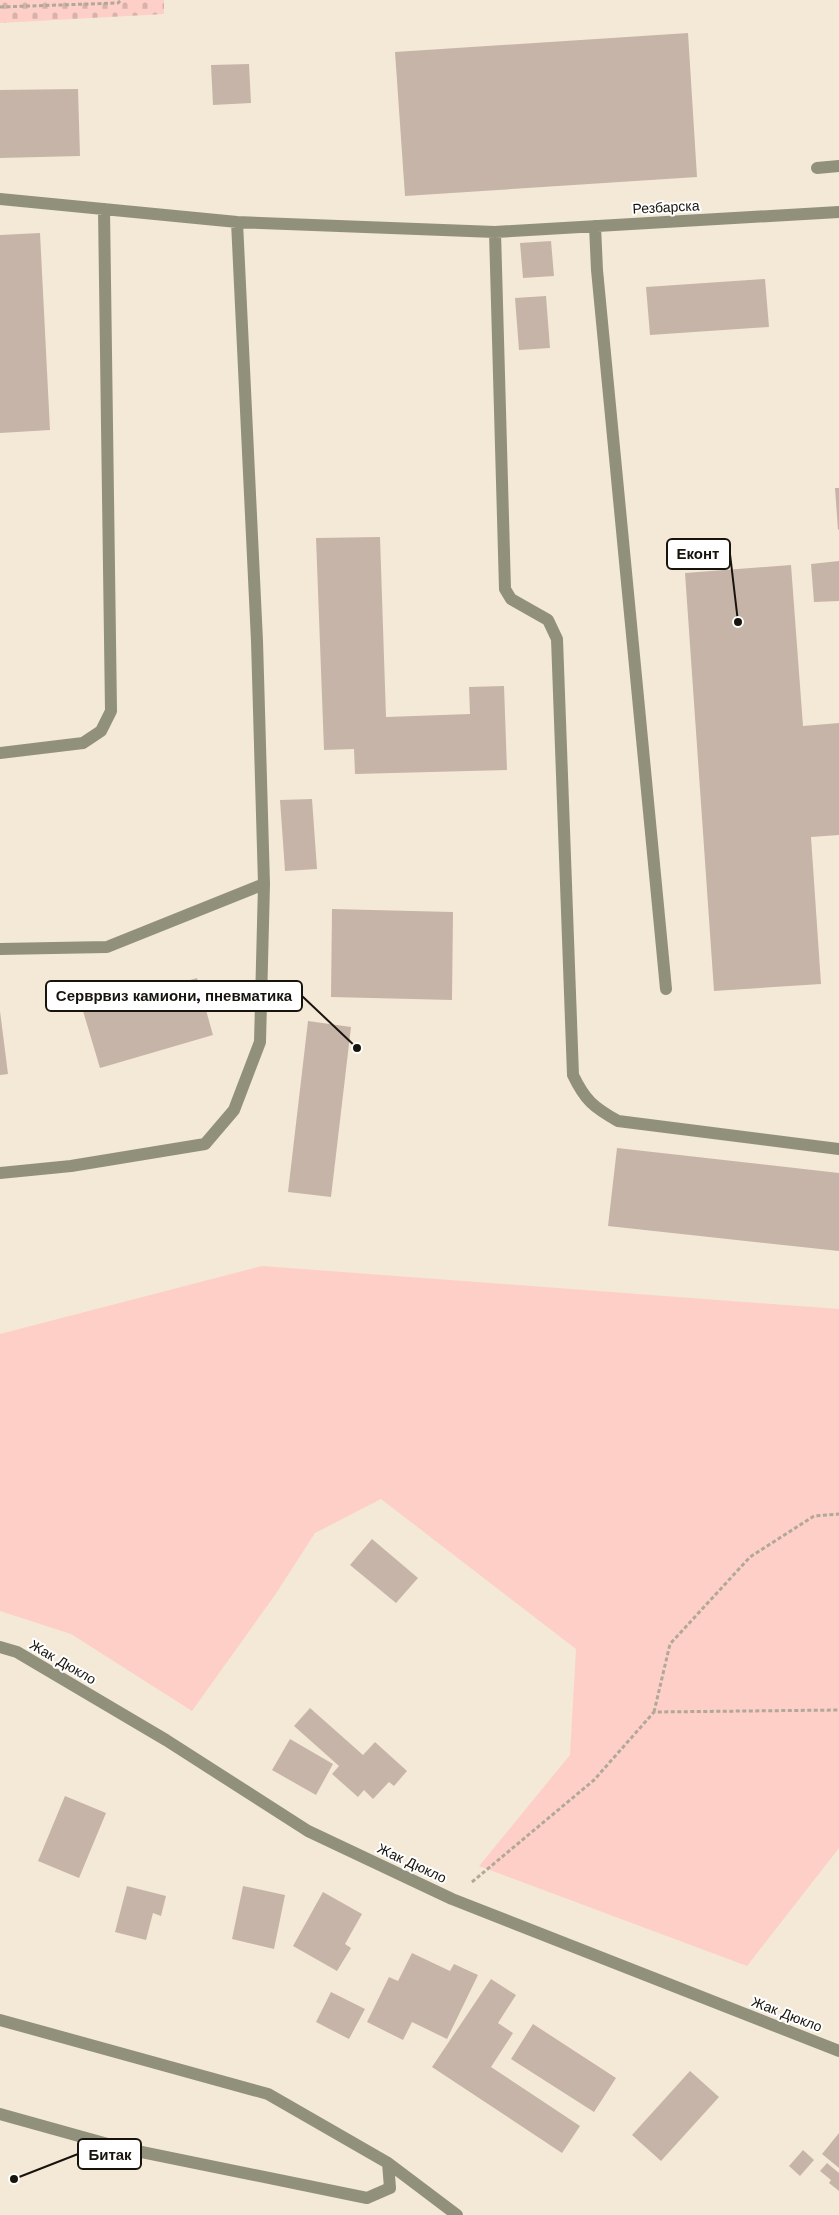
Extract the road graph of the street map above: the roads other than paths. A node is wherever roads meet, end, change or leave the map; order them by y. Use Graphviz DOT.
graph roads {
  1 [pos="839,166"];
  2 [pos="816,168"];
  3 [pos="0,199"];
  4 [pos="104,209"];
  5 [pos="839,212"];
  6 [pos="237,222"];
  7 [pos="595,226"];
  8 [pos="495,232"];
  9 [pos="0,753"];
  10 [pos="264,884"];
  11 [pos="0,949"];
  12 [pos="666,988"];
  13 [pos="839,1149"];
  14 [pos="0,1173"];
  15 [pos="0,1647"];
  16 [pos="0,2020"];
  17 [pos="839,2051"];
  18 [pos="0,2114"];
  19 [pos="388,2163"];
  20 [pos="457,2215"];
  1 -- 2 [label="street"];
  3 -- 4 [label="street, Резбарска"];
  4 -- 6 [label="street, Резбарска"];
  4 -- 9 [label="street"];
  5 -- 7 [label="street, Резбарска"];
  6 -- 8 [label="street, Резбарска"];
  6 -- 10 [label="street"];
  7 -- 8 [label="street, Резбарска"];
  7 -- 12 [label="street"];
  8 -- 13 [label="street"];
  10 -- 11 [label="street"];
  10 -- 14 [label="street"];
  15 -- 17 [label="street, Жак Дюкло"];
  16 -- 19 [label="street"];
  18 -- 19 [label="street"];
  19 -- 20 [label="street"];
}
